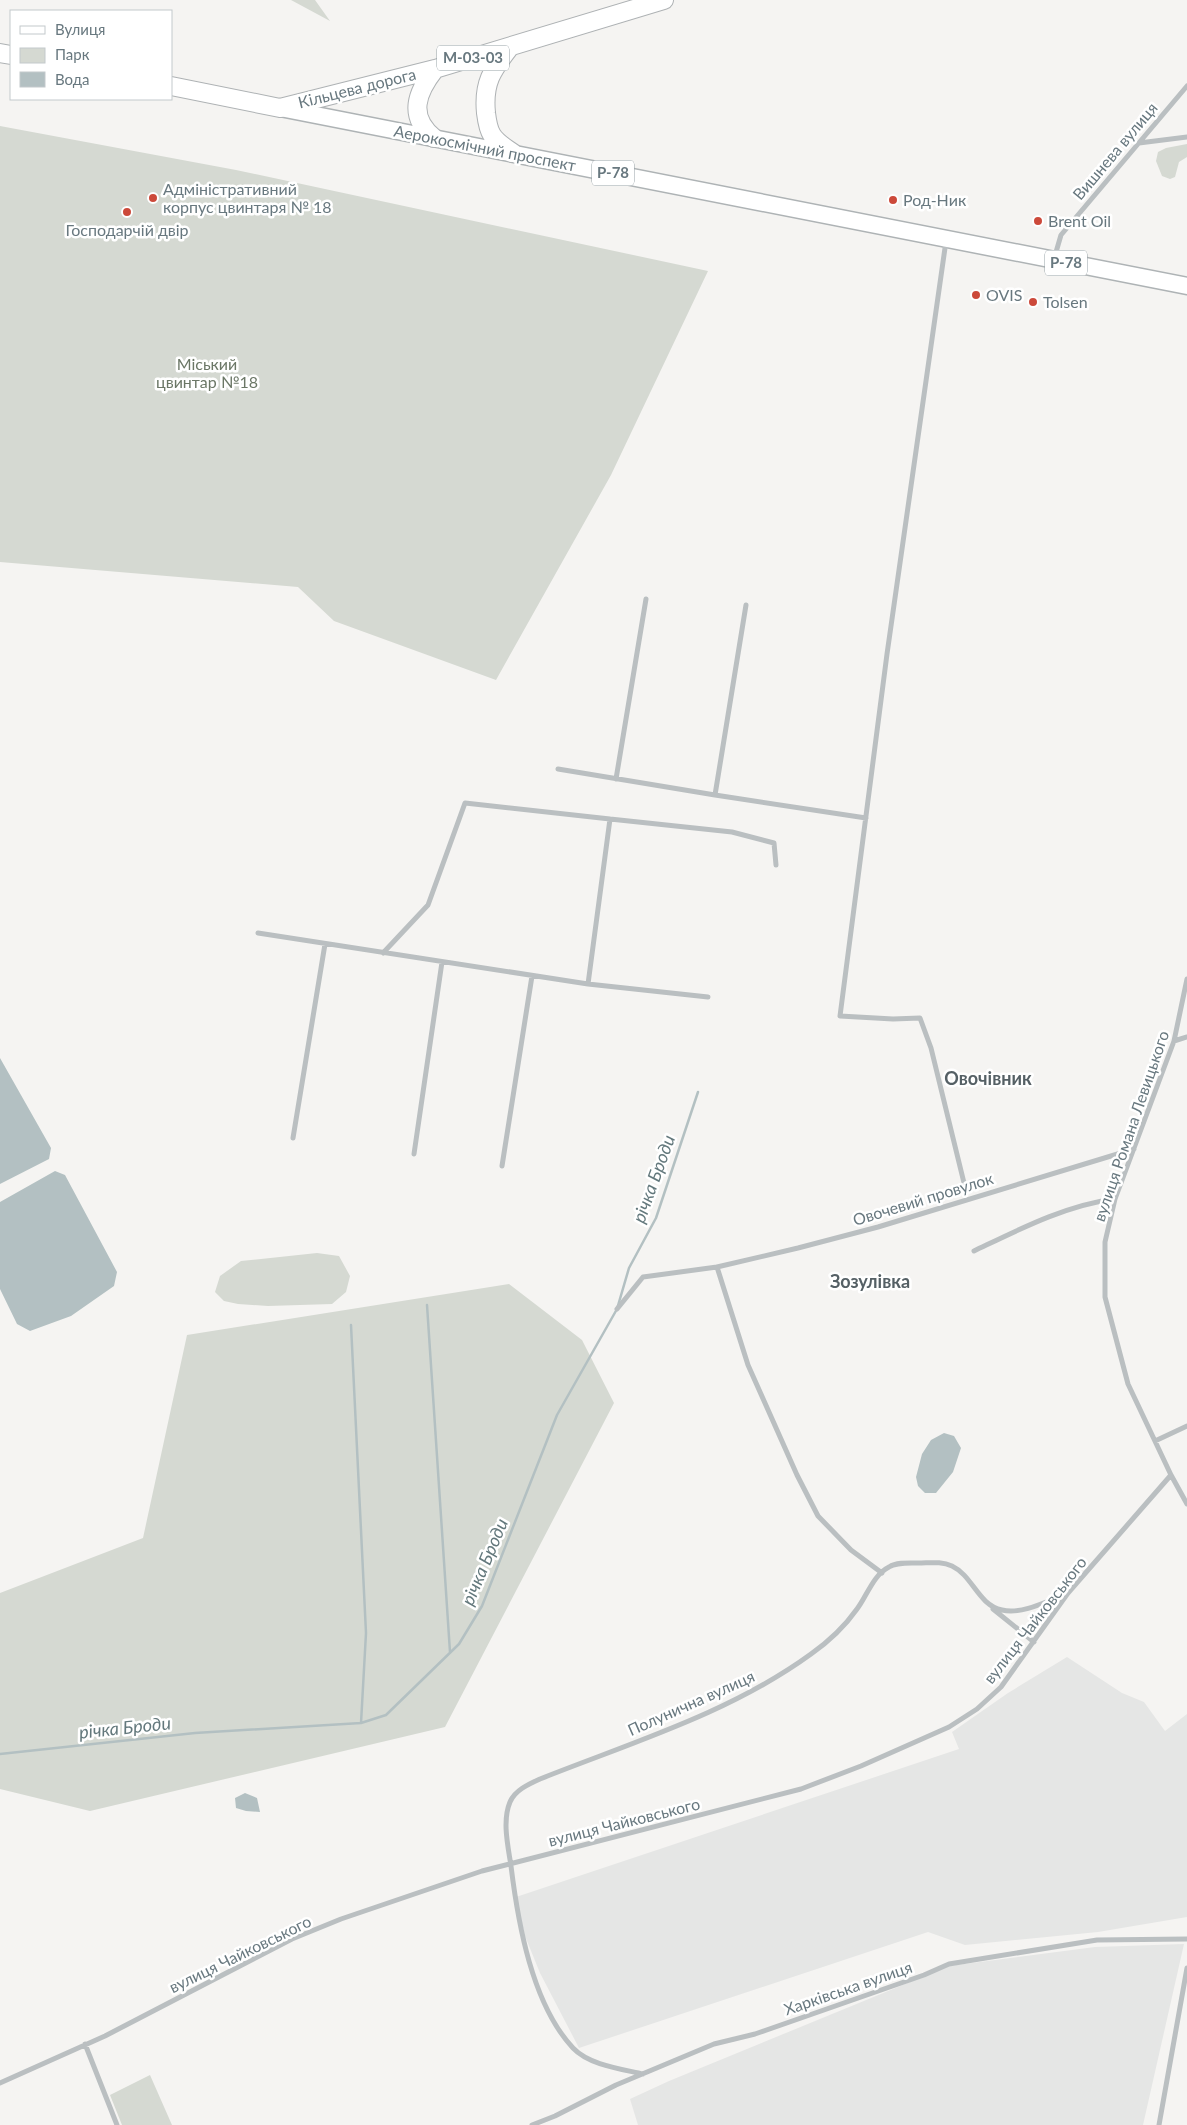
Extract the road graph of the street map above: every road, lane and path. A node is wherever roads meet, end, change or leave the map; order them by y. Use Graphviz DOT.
graph roads {
  1 [pos="664,0"];
  2 [pos="510,47"];
  3 [pos="435,68"];
  4 [pos="172,86"];
  5 [pos="1187,86"];
  6 [pos="280,108"];
  7 [pos="1187,137"];
  8 [pos="434,138"];
  9 [pos="1138,144"];
  10 [pos="513,153"];
  11 [pos="946,240"];
  12 [pos="1054,261"];
  13 [pos="1187,286"];
  14 [pos="646,599"];
  15 [pos="746,605"];
  16 [pos="558,769"];
  17 [pos="616,779"];
  18 [pos="715,795"];
  19 [pos="866,818"];
  20 [pos="610,820"];
  21 [pos="776,866"];
  22 [pos="258,933"];
  23 [pos="324,944"];
  24 [pos="383,953"];
  25 [pos="442,962"];
  26 [pos="532,976"];
  27 [pos="1187,979"];
  28 [pos="588,984"];
  29 [pos="708,997"];
  30 [pos="1187,1037"];
  31 [pos="1174,1041"];
  32 [pos="293,1138"];
  33 [pos="1134,1149"];
  34 [pos="414,1154"];
  35 [pos="502,1166"];
  36 [pos="965,1187"];
  37 [pos="1115,1199"];
  38 [pos="974,1251"];
  39 [pos="718,1267"];
  40 [pos="617,1309"];
  41 [pos="1187,1426"];
  42 [pos="1154,1440"];
  43 [pos="1171,1475"];
  44 [pos="1187,1504"];
  45 [pos="882,1573"];
  46 [pos="1068,1593"];
  47 [pos="986,1603"];
  48 [pos="1034,1642"];
  49 [pos="511,1863"];
  50 [pos="1187,1939"];
  51 [pos="1187,1968"];
  52 [pos="85,2044"];
  53 [pos="643,2074"];
  54 [pos="0,2083"];
  55 [pos="117,2125"];
  56 [pos="532,2125"];
  57 [pos="1159,2125"];
  1 -- 2 [label="highway, Кільцева дорога / М-03-03"];
  2 -- 3 [label="highway, Кільцева дорога / М-03-03"];
  2 -- 10 [label="highway"];
  3 -- 6 [label="highway, Кільцева дорога / М-03-03"];
  3 -- 8 [label="highway"];
  4 -- 6 [label="highway, Аерокосмічний проспект / Р-78"];
  5 -- 9 [label="street, Вишнева вулиця"];
  6 -- 8 [label="main road, Аерокосмічний проспект / Р-78"];
  7 -- 9 [label="street"];
  8 -- 10 [label="main road, Аерокосмічний проспект / Р-78"];
  9 -- 12 [label="street, Вишнева вулиця"];
  10 -- 11 [label="main road, Аерокосмічний проспект / Р-78"];
  11 -- 12 [label="main road, Р-78"];
  11 -- 19 [label="street"];
  12 -- 13 [label="main road, Р-78"];
  14 -- 17 [label="street"];
  15 -- 18 [label="street"];
  16 -- 17 [label="street"];
  17 -- 18 [label="street"];
  18 -- 19 [label="street"];
  19 -- 36 [label="street"];
  20 -- 21 [label="street"];
  20 -- 24 [label="street"];
  20 -- 28 [label="street"];
  22 -- 23 [label="street"];
  23 -- 24 [label="street"];
  23 -- 32 [label="street"];
  24 -- 25 [label="street"];
  25 -- 26 [label="street"];
  25 -- 34 [label="street"];
  26 -- 28 [label="street"];
  26 -- 35 [label="street"];
  27 -- 31 [label="street, вулиця Романа Левицького"];
  28 -- 29 [label="street"];
  30 -- 31 [label="street"];
  31 -- 33 [label="street, вулиця Романа Левицького"];
  33 -- 37 [label="street, вулиця Романа Левицького"];
  33 -- 39 [label="street, Овочевий провулок"];
  37 -- 38 [label="street"];
  37 -- 42 [label="street, вулиця Романа Левицького"];
  39 -- 40 [label="street, Овочевий провулок"];
  39 -- 45 [label="street"];
  41 -- 42 [label="street"];
  42 -- 43 [label="street, вулиця Романа Левицького"];
  43 -- 44 [label="street, вулиця Романа Левицького"];
  43 -- 46 [label="street, вулиця Чайковського"];
  45 -- 47 [label="street, Полунична вулиця"];
  45 -- 49 [label="street, Полунична вулиця"];
  46 -- 47 [label="street"];
  46 -- 48 [label="street, вулиця Чайковського"];
  47 -- 48 [label="street, Полунична вулиця"];
  48 -- 49 [label="street, вулиця Чайковського"];
  49 -- 52 [label="street, вулиця Чайковського"];
  49 -- 53 [label="street, Полунична вулиця"];
  50 -- 53 [label="street, Харківська вулиця"];
  51 -- 57 [label="street"];
  52 -- 54 [label="street, вулиця Чайковського"];
  52 -- 55 [label="street"];
  53 -- 56 [label="street, Харківська вулиця"];
}
